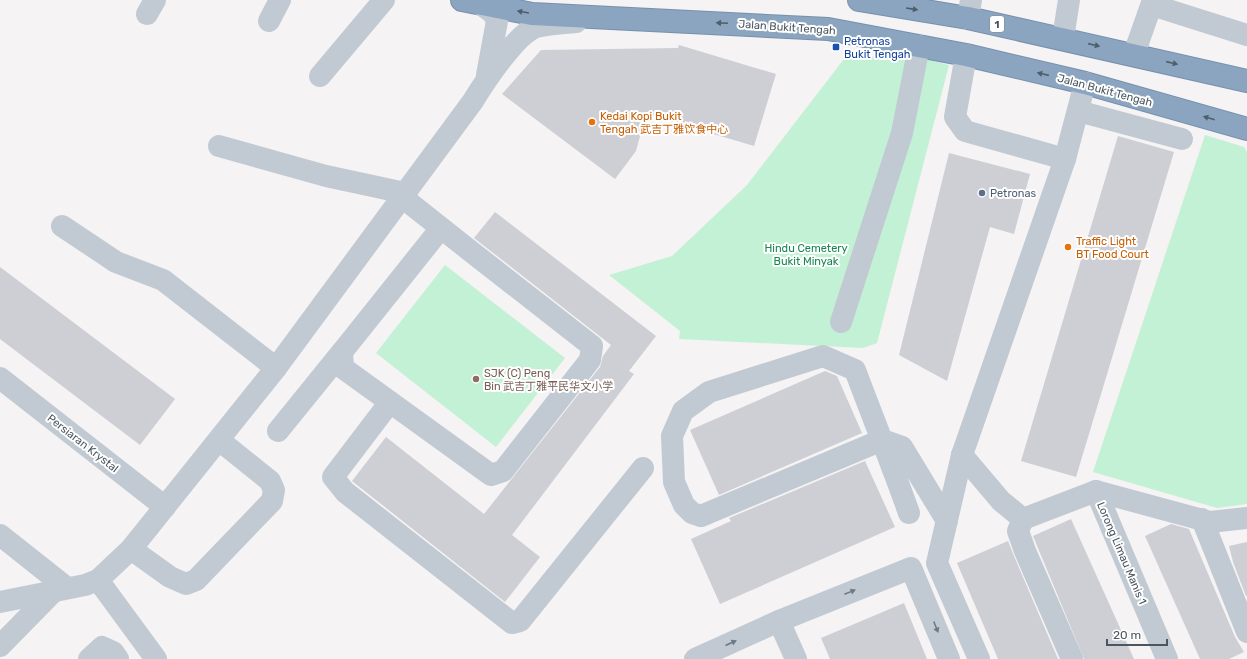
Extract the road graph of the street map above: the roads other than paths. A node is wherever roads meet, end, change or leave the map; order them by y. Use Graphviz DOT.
graph roads {
  1 [pos="280,0"];
  2 [pos="384,0"];
  3 [pos="859,0"];
  4 [pos="1069,0"];
  5 [pos="472,2"];
  6 [pos="1153,2"];
  7 [pos="970,9"];
  8 [pos="611,16"];
  9 [pos="270,21"];
  10 [pos="1247,35"];
  11 [pos="1063,38"];
  12 [pos="919,46"];
  13 [pos="1134,54"];
  14 [pos="966,55"];
  15 [pos="320,76"];
  16 [pos="1247,81"];
  17 [pos="485,82"];
  18 [pos="1085,84"];
  19 [pos="1078,111"];
  20 [pos="1247,129"];
  21 [pos="1182,139"];
  22 [pos="219,146"];
  23 [pos="1065,159"];
  24 [pos="404,195"];
  25 [pos="62,226"];
  26 [pos="441,228"];
  27 [pos="841,322"];
  28 [pos="342,352"];
  29 [pos="276,368"];
  30 [pos="0,378"];
  31 [pos="390,402"];
  32 [pos="278,432"];
  33 [pos="218,440"];
  34 [pos="882,440"];
  35 [pos="962,455"];
  36 [pos="643,468"];
  37 [pos="1096,491"];
  38 [pos="165,507"];
  39 [pos="909,513"];
  40 [pos="1247,518"];
  41 [pos="1023,519"];
  42 [pos="1202,519"];
  43 [pos="947,521"];
  44 [pos="0,535"];
  45 [pos="131,549"];
  46 [pos="98,580"];
  47 [pos="61,589"];
  48 [pos="0,602"];
  49 [pos="779,621"];
  50 [pos="1247,632"];
  51 [pos="0,646"];
  52 [pos="89,659"];
  53 [pos="118,659"];
  54 [pos="156,659"];
  55 [pos="695,659"];
  56 [pos="796,659"];
  57 [pos="949,659"];
  58 [pos="979,659"];
  59 [pos="1072,659"];
  60 [pos="1167,659"];
  1 -- 9 [label="street"];
  2 -- 15 [label="street"];
  3 -- 7 [label="highway, 1, one-way"];
  4 -- 11 [label="street"];
  8 -- 5 [label="highway, Jalan Bukit Tengah, one-way"];
  5 -- 17 [label="street"];
  6 -- 10 [label="street"];
  6 -- 13 [label="street"];
  7 -- 11 [label="highway, 1"];
  12 -- 8 [label="highway, Jalan Bukit Tengah, one-way"];
  8 -- 17 [label="street"];
  11 -- 13 [label="highway, 1, one-way"];
  12 -- 14 [label="highway, Jalan Bukit Tengah"];
  12 -- 27 [label="street"];
  13 -- 16 [label="highway, 1, one-way"];
  18 -- 14 [label="highway, Jalan Bukit Tengah, one-way"];
  14 -- 23 [label="street"];
  17 -- 24 [label="street"];
  18 -- 19 [label="street"];
  20 -- 18 [label="highway, Jalan Bukit Tengah, one-way"];
  19 -- 21 [label="street"];
  19 -- 23 [label="street"];
  22 -- 24 [label="street"];
  23 -- 35 [label="street"];
  24 -- 26 [label="street"];
  24 -- 29 [label="street"];
  25 -- 29 [label="street"];
  26 -- 28 [label="street"];
  26 -- 31 [label="street"];
  28 -- 31 [label="street"];
  28 -- 32 [label="street"];
  29 -- 33 [label="street"];
  30 -- 38 [label="street, Persiaran Krystal"];
  31 -- 36 [label="street"];
  33 -- 38 [label="street"];
  33 -- 45 [label="street"];
  34 -- 34 [label="street"];
  34 -- 39 [label="street"];
  34 -- 43 [label="street"];
  35 -- 41 [label="street"];
  35 -- 43 [label="street"];
  37 -- 41 [label="street"];
  37 -- 42 [label="street"];
  37 -- 60 [label="street, Lorong Limau Manis 1"];
  38 -- 45 [label="street"];
  40 -- 42 [label="street"];
  41 -- 59 [label="street"];
  42 -- 50 [label="street"];
  43 -- 58 [label="street"];
  44 -- 47 [label="street"];
  45 -- 46 [label="street"];
  46 -- 47 [label="street"];
  46 -- 54 [label="street"];
  47 -- 48 [label="street"];
  47 -- 51 [label="street"];
  55 -- 49 [label="street, one-way"];
  49 -- 56 [label="street"];
  49 -- 57 [label="street, one-way"];
  52 -- 53 [label="street"];
}
